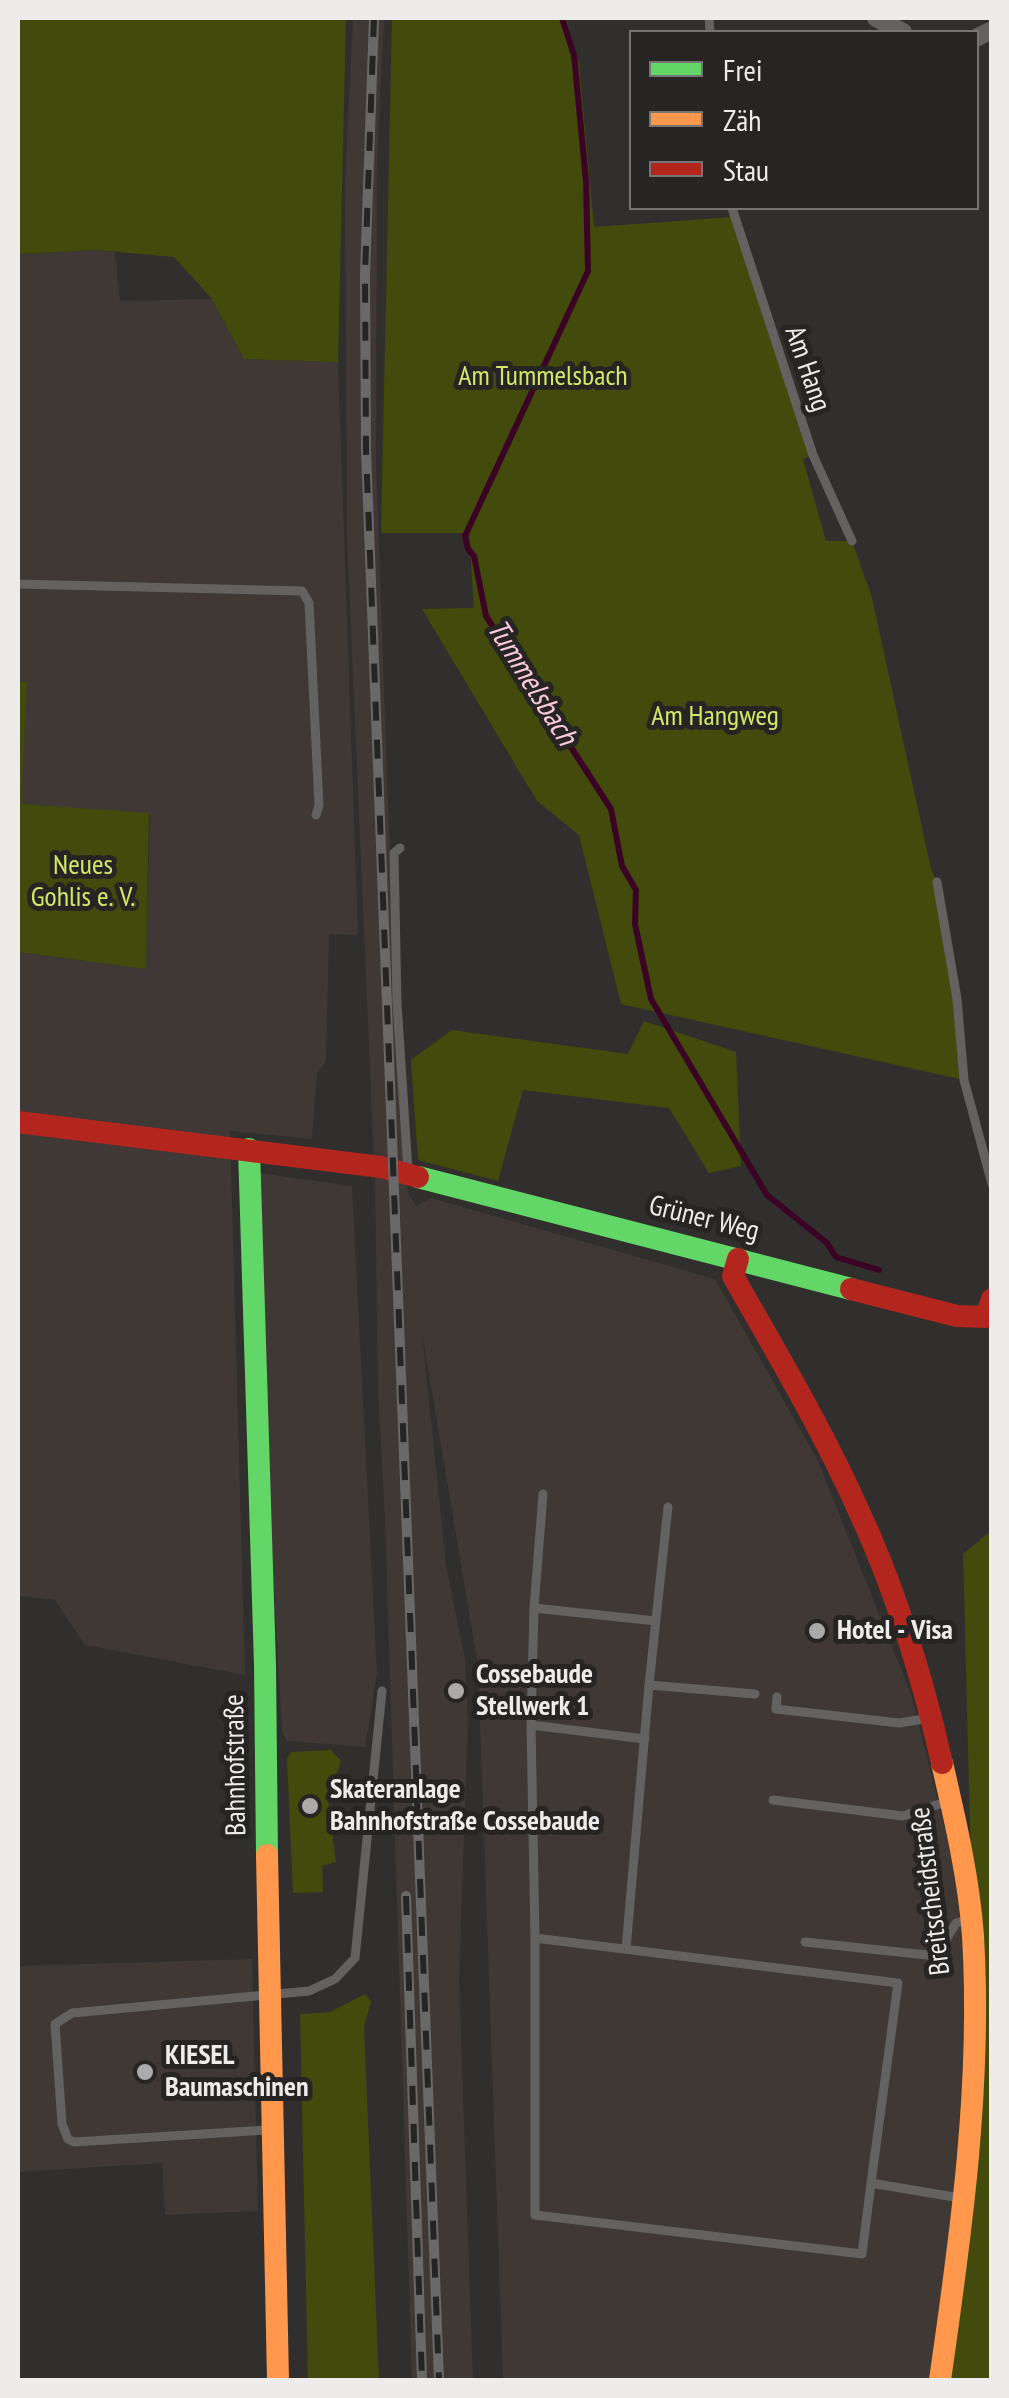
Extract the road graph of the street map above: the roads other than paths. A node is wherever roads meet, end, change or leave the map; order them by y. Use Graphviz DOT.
graph roads {
  1 [pos="876,18"];
  2 [pos="898,30"];
  3 [pos="733,210"];
  4 [pos="852,541"];
  5 [pos="18,584"];
  6 [pos="316,815"];
  7 [pos="400,848"];
  8 [pos="937,882"];
  9 [pos="18,1122"];
  10 [pos="249,1149"];
  11 [pos="408,1174"];
  12 [pos="992,1184"];
  13 [pos="738,1259"];
  14 [pos="990,1312"];
  15 [pos="543,1494"];
  16 [pos="668,1507"];
  17 [pos="534,1608"];
  18 [pos="656,1621"];
  19 [pos="649,1685"];
  20 [pos="382,1690"];
  21 [pos="755,1694"];
  22 [pos="777,1697"];
  23 [pos="933,1718"];
  24 [pos="530,1725"];
  25 [pos="645,1739"];
  26 [pos="773,1800"];
  27 [pos="952,1800"];
  28 [pos="970,1919"];
  29 [pos="534,1938"];
  30 [pos="805,1942"];
  31 [pos="626,1949"];
  32 [pos="268,1994"];
  33 [pos="272,2129"];
  34 [pos="871,2183"];
  35 [pos="963,2198"];
  36 [pos="278,2380"];
  37 [pos="940,2380"];
  1 -- 2 [label="street"];
  3 -- 4 [label="lane, Am Hang"];
  5 -- 6 [label="lane"];
  7 -- 11 [label="lane"];
  8 -- 12 [label="lane"];
  9 -- 10 [label="street, Grüner Weg"];
  10 -- 11 [label="street, Grüner Weg"];
  10 -- 32 [label="street, Bahnhofstraße"];
  11 -- 13 [label="street, Grüner Weg"];
  13 -- 14 [label="street, Grüner Weg"];
  13 -- 23 [label="street, Breitscheidstraße"];
  15 -- 17 [label="lane"];
  16 -- 18 [label="lane"];
  17 -- 18 [label="lane"];
  17 -- 24 [label="lane"];
  18 -- 19 [label="lane"];
  19 -- 21 [label="lane"];
  19 -- 25 [label="lane"];
  20 -- 32 [label="lane"];
  22 -- 23 [label="lane"];
  23 -- 27 [label="street, Breitscheidstraße"];
  24 -- 25 [label="lane"];
  24 -- 29 [label="lane"];
  25 -- 31 [label="lane"];
  26 -- 27 [label="lane"];
  27 -- 28 [label="street, Breitscheidstraße"];
  28 -- 30 [label="lane"];
  28 -- 35 [label="street, Breitscheidstraße"];
  29 -- 31 [label="lane"];
  29 -- 34 [label="lane"];
  31 -- 34 [label="lane"];
  32 -- 33 [label="street, Bahnhofstraße"];
  32 -- 33 [label="lane"];
  33 -- 36 [label="street, Bahnhofstraße"];
  34 -- 35 [label="lane"];
  35 -- 37 [label="street, Breitscheidstraße"];
}
